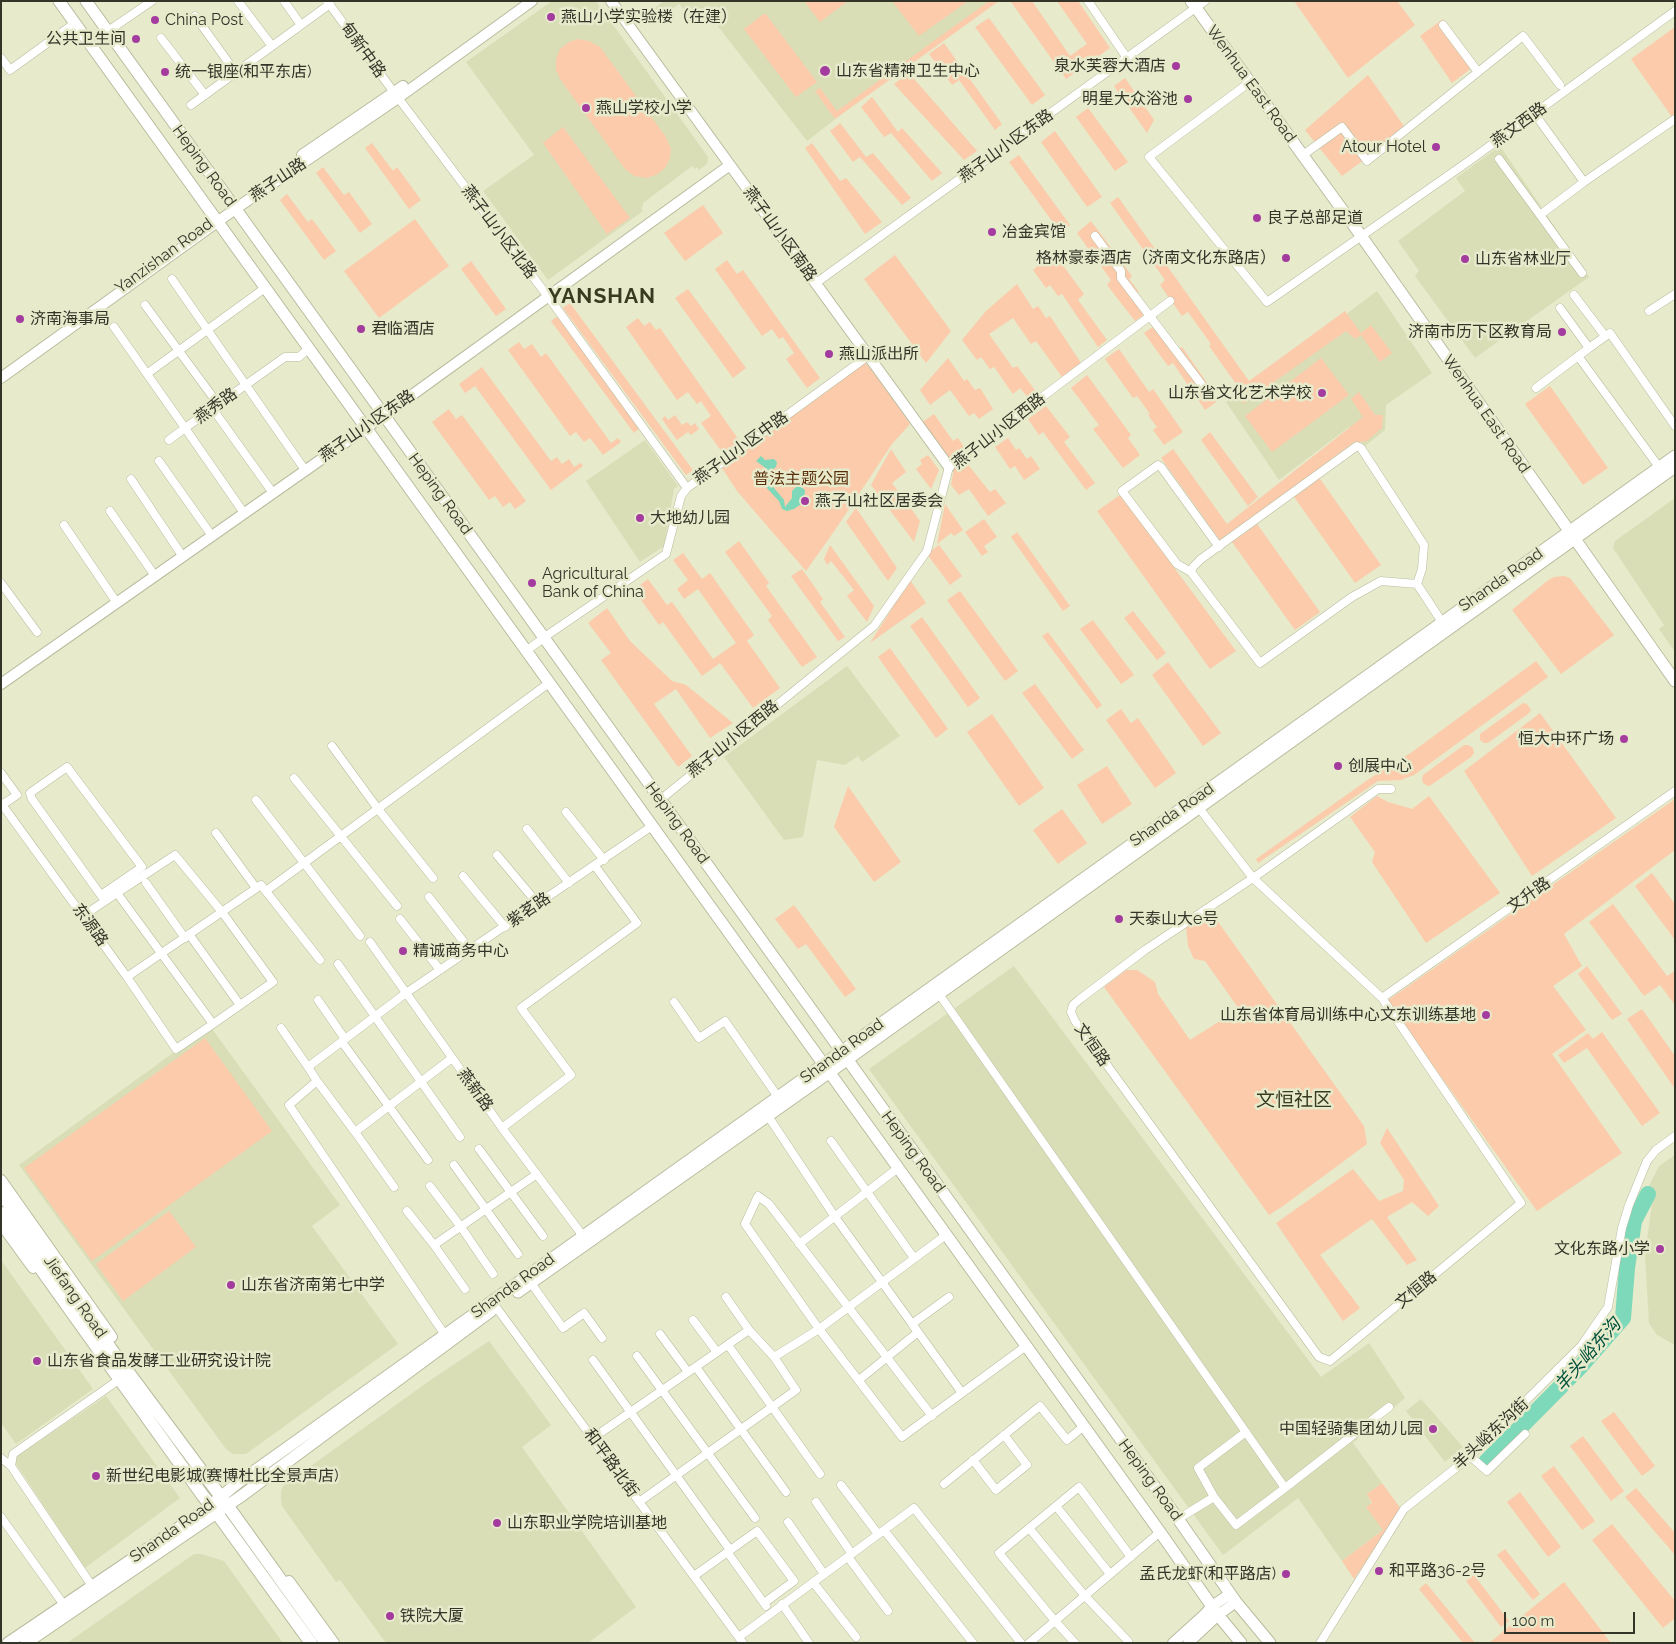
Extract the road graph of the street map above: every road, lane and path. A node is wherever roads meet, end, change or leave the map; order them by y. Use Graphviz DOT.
graph roads {
  1 [pos="59,1"];
  2 [pos="86,1"];
  3 [pos="152,1"];
  4 [pos="238,1"];
  5 [pos="284,1"];
  6 [pos="522,1"];
  7 [pos="532,1"];
  8 [pos="611,1"];
  9 [pos="1088,1"];
  10 [pos="328,3"];
  11 [pos="1198,4"];
  12 [pos="1675,11"];
  13 [pos="195,16"];
  14 [pos="75,23"];
  15 [pos="301,25"];
  16 [pos="1443,25"];
  17 [pos="108,32"];
  18 [pos="161,38"];
  19 [pos="272,46"];
  20 [pos="1,58"];
  21 [pos="1127,58"];
  22 [pos="1478,72"];
  23 [pos="236,73"];
  24 [pos="1250,82"];
  25 [pos="1560,85"];
  26 [pos="204,95"];
  27 [pos="396,95"];
  28 [pos="191,105"];
  29 [pos="1534,113"];
  30 [pos="1675,119"];
  31 [pos="1302,155"];
  32 [pos="1499,159"];
  33 [pos="730,165"];
  34 [pos="1584,182"];
  35 [pos="233,207"];
  36 [pos="1540,215"];
  37 [pos="217,221"];
  38 [pos="1095,236"];
  39 [pos="1362,237"];
  40 [pos="1582,273"];
  41 [pos="172,278"];
  42 [pos="816,283"];
  43 [pos="265,288"];
  44 [pos="1675,294"];
  45 [pos="1574,295"];
  46 [pos="547,297"];
  47 [pos="1170,302"];
  48 [pos="145,305"];
  49 [pos="1560,308"];
  50 [pos="1649,311"];
  51 [pos="1149,317"];
  52 [pos="114,327"];
  53 [pos="208,329"];
  54 [pos="1605,336"];
  55 [pos="308,348"];
  56 [pos="1589,348"];
  57 [pos="179,350"];
  58 [pos="868,356"];
  59 [pos="1578,356"];
  60 [pos="1,373"];
  61 [pos="148,373"];
  62 [pos="1,378"];
  63 [pos="246,384"];
  64 [pos="1536,388"];
  65 [pos="1208,393"];
  66 [pos="215,406"];
  67 [pos="383,416"];
  68 [pos="1675,426"];
  69 [pos="185,428"];
  70 [pos="366,428"];
  71 [pos="169,440"];
  72 [pos="1675,456"];
  73 [pos="159,461"];
  74 [pos="949,467"];
  75 [pos="1659,467"];
  76 [pos="1675,468"];
  77 [pos="305,470"];
  78 [pos="131,479"];
  79 [pos="687,488"];
  80 [pos="273,493"];
  81 [pos="110,511"];
  82 [pos="244,513"];
  83 [pos="64,525"];
  84 [pos="1572,535"];
  85 [pos="212,536"];
  86 [pos="1218,546"];
  87 [pos="183,557"];
  88 [pos="1191,572"];
  89 [pos="156,576"];
  90 [pos="1,583"];
  91 [pos="1417,584"];
  92 [pos="117,603"];
  93 [pos="1442,622"];
  94 [pos="37,632"];
  95 [pos="543,638"];
  96 [pos="526,651"];
  97 [pos="1675,680"];
  98 [pos="549,683"];
  99 [pos="1,684"];
  100 [pos="332,746"];
  101 [pos="1,772"];
  102 [pos="294,778"];
  103 [pos="1391,789"];
  104 [pos="1675,791"];
  105 [pos="256,800"];
  106 [pos="660,800"];
  107 [pos="2,804"];
  108 [pos="1200,808"];
  109 [pos="378,809"];
  110 [pos="566,812"];
  111 [pos="652,826"];
  112 [pos="527,829"];
  113 [pos="216,833"];
  114 [pos="341,836"];
  115 [pos="497,855"];
  116 [pos="604,860"];
  117 [pos="304,863"];
  118 [pos="595,866"];
  119 [pos="463,876"];
  120 [pos="433,878"];
  121 [pos="1253,878"];
  122 [pos="146,883"];
  123 [pos="569,883"];
  124 [pos="256,888"];
  125 [pos="266,891"];
  126 [pos="117,893"];
  127 [pos="429,897"];
  128 [pos="103,898"];
  129 [pos="538,904"];
  130 [pos="397,906"];
  131 [pos="222,912"];
  132 [pos="83,916"];
  133 [pos="400,919"];
  134 [pos="505,926"];
  135 [pos="187,936"];
  136 [pos="360,936"];
  137 [pos="370,942"];
  138 [pos="470,950"];
  139 [pos="161,954"];
  140 [pos="320,960"];
  141 [pos="338,964"];
  142 [pos="440,970"];
  143 [pos="128,977"];
  144 [pos="406,993"];
  145 [pos="939,994"];
  146 [pos="1382,998"];
  147 [pos="318,1000"];
  148 [pos="674,1002"];
  149 [pos="240,1005"];
  150 [pos="374,1017"];
  151 [pos="213,1024"];
  152 [pos="281,1028"];
  153 [pos="344,1040"];
  154 [pos="844,1055"];
  155 [pos="452,1058"];
  156 [pos="308,1068"];
  157 [pos="827,1068"];
  158 [pos="317,1080"];
  159 [pos="421,1082"];
  160 [pos="778,1098"];
  161 [pos="389,1106"];
  162 [pos="768,1116"];
  163 [pos="502,1128"];
  164 [pos="355,1132"];
  165 [pos="1675,1136"];
  166 [pos="460,1137"];
  167 [pos="832,1141"];
  168 [pos="479,1149"];
  169 [pos="428,1160"];
  170 [pos="454,1165"];
  171 [pos="898,1168"];
  172 [pos="537,1174"];
  173 [pos="1,1180"];
  174 [pos="430,1186"];
  175 [pos="394,1188"];
  176 [pos="510,1192"];
  177 [pos="1,1193"];
  178 [pos="868,1193"];
  179 [pos="486,1210"];
  180 [pos="407,1211"];
  181 [pos="1,1213"];
  182 [pos="835,1217"];
  183 [pos="1,1224"];
  184 [pos="461,1227"];
  185 [pos="946,1235"];
  186 [pos="543,1236"];
  187 [pos="583,1236"];
  188 [pos="799,1244"];
  189 [pos="434,1245"];
  190 [pos="518,1254"];
  191 [pos="914,1258"];
  192 [pos="493,1274"];
  193 [pos="882,1282"];
  194 [pos="531,1283"];
  195 [pos="465,1289"];
  196 [pos="949,1296"];
  197 [pos="726,1297"];
  198 [pos="496,1307"];
  199 [pos="848,1307"];
  200 [pos="693,1320"];
  201 [pos="912,1324"];
  202 [pos="819,1329"];
  203 [pos="749,1330"];
  204 [pos="918,1332"];
  205 [pos="660,1334"];
  206 [pos="445,1335"];
  207 [pos="602,1338"];
  208 [pos="728,1345"];
  209 [pos="1026,1346"];
  210 [pos="104,1348"];
  211 [pos="717,1352"];
  212 [pos="637,1356"];
  213 [pos="774,1357"];
  214 [pos="887,1358"];
  215 [pos="594,1360"];
  216 [pos="696,1367"];
  217 [pos="688,1372"];
  218 [pos="120,1379"];
  219 [pos="858,1380"];
  220 [pos="662,1390"];
  221 [pos="962,1393"];
  222 [pos="1389,1407"];
  223 [pos="772,1408"];
  224 [pos="631,1412"];
  225 [pos="932,1416"];
  226 [pos="1084,1426"];
  227 [pos="741,1430"];
  228 [pos="1246,1432"];
  229 [pos="1525,1434"];
  230 [pos="1004,1435"];
  231 [pos="593,1438"];
  232 [pos="708,1452"];
  233 [pos="1470,1456"];
  234 [pos="1,1458"];
  235 [pos="973,1460"];
  236 [pos="11,1466"];
  237 [pos="820,1474"];
  238 [pos="676,1475"];
  239 [pos="944,1484"];
  240 [pos="841,1485"];
  241 [pos="1285,1488"];
  242 [pos="786,1492"];
  243 [pos="1214,1497"];
  244 [pos="639,1502"];
  245 [pos="816,1502"];
  246 [pos="219,1505"];
  247 [pos="1056,1506"];
  248 [pos="1,1517"];
  249 [pos="755,1518"];
  250 [pos="1178,1519"];
  251 [pos="788,1522"];
  252 [pos="1029,1528"];
  253 [pos="881,1532"];
  254 [pos="1160,1532"];
  255 [pos="729,1551"];
  256 [pos="850,1555"];
  257 [pos="1131,1557"];
  258 [pos="824,1574"];
  259 [pos="1110,1574"];
  260 [pos="694,1576"];
  261 [pos="274,1581"];
  262 [pos="813,1582"];
  263 [pos="92,1586"];
  264 [pos="1085,1596"];
  265 [pos="1233,1598"];
  266 [pos="764,1604"];
  267 [pos="782,1604"];
  268 [pos="64,1605"];
  269 [pos="888,1611"];
  270 [pos="1215,1611"];
  271 [pos="771,1613"];
  272 [pos="282,1614"];
  273 [pos="1055,1621"];
  274 [pos="856,1638"];
  275 [pos="741,1640"];
  276 [pos="1128,1641"];
  277 [pos="8,1643"];
  278 [pos="26,1643"];
  279 [pos="304,1643"];
  280 [pos="311,1643"];
  281 [pos="326,1643"];
  282 [pos="334,1643"];
  283 [pos="809,1643"];
  284 [pos="973,1643"];
  285 [pos="1021,1643"];
  286 [pos="1029,1643"];
  287 [pos="1075,1643"];
  288 [pos="1173,1643"];
  289 [pos="1188,1643"];
  290 [pos="1241,1643"];
  291 [pos="1270,1643"];
  292 [pos="1320,1643"];
  1 -- 14 [label="main road, Heping Road"];
  2 -- 17 [label="main road, Heping Road"];
  3 -- 17 [label="street"];
  4 -- 19 [label="street"];
  5 -- 15 [label="street"];
  6 -- 27 [label="street"];
  7 -- 27 [label="street, 燕子山路"];
  8 -- 33 [label="street, 燕子山小区南路"];
  9 -- 21 [label="street"];
  10 -- 15 [label="street"];
  10 -- 27 [label="street, 甸新中路"];
  11 -- 21 [label="street, 燕子山小区东路"];
  11 -- 24 [label="main road, Wenhua East Road"];
  12 -- 29 [label="street, 燕文西路"];
  13 -- 23 [label="street"];
  14 -- 20 [label="street"];
  14 -- 37 [label="main road, Heping Road"];
  15 -- 19 [label="street"];
  16 -- 22 [label="street"];
  17 -- 35 [label="main road, Heping Road"];
  18 -- 26 [label="street"];
  19 -- 23 [label="street"];
  21 -- 42 [label="street, 燕子山小区东路"];
  22 -- 25 [label="street"];
  22 -- 31 [label="street"];
  23 -- 26 [label="street"];
  24 -- 31 [label="main road, Wenhua East Road"];
  24 -- 39 [label="street, 燕文西路"];
  26 -- 28 [label="street"];
  27 -- 35 [label="street, 燕子山路"];
  27 -- 46 [label="street, 燕子山小区北路"];
  29 -- 34 [label="street"];
  29 -- 39 [label="street, 燕文西路"];
  30 -- 34 [label="street"];
  31 -- 39 [label="main road, Wenhua East Road"];
  32 -- 36 [label="street"];
  33 -- 42 [label="street, 燕子山小区南路"];
  33 -- 46 [label="street, 燕子山小区东路"];
  34 -- 36 [label="street"];
  35 -- 37 [label="street, 燕子山路"];
  35 -- 67 [label="main road, Heping Road"];
  36 -- 40 [label="street"];
  37 -- 43 [label="main road, Heping Road"];
  37 -- 60 [label="street, Yanzishan Road"];
  37 -- 62 [label="street, 燕子山路"];
  38 -- 51 [label="street"];
  39 -- 84 [label="main road, Wenhua East Road"];
  41 -- 53 [label="street"];
  42 -- 58 [label="street, 燕子山小区南路"];
  43 -- 53 [label="street"];
  43 -- 55 [label="main road, Heping Road"];
  44 -- 50 [label="street"];
  45 -- 54 [label="street"];
  46 -- 67 [label="street, 燕子山小区东路"];
  46 -- 79 [label="street, 燕子山小区北路"];
  47 -- 51 [label="street, 燕子山小区西路"];
  48 -- 57 [label="street"];
  49 -- 56 [label="street"];
  51 -- 65 [label="street"];
  51 -- 74 [label="street, 燕子山小区西路"];
  52 -- 61 [label="street"];
  53 -- 57 [label="street"];
  53 -- 63 [label="street"];
  54 -- 56 [label="street"];
  54 -- 68 [label="street"];
  55 -- 63 [label="street, 燕秀路"];
  55 -- 70 [label="main road, Heping Road"];
  56 -- 59 [label="street"];
  57 -- 61 [label="street"];
  57 -- 66 [label="street"];
  58 -- 74 [label="street, 燕子山小区南路"];
  58 -- 79 [label="street, 燕子山小区中路"];
  59 -- 64 [label="street"];
  59 -- 75 [label="street"];
  61 -- 69 [label="street"];
  63 -- 66 [label="street, 燕秀路"];
  63 -- 77 [label="street"];
  66 -- 69 [label="street, 燕秀路"];
  66 -- 80 [label="street"];
  67 -- 70 [label="street, 燕子山小区东路"];
  67 -- 95 [label="main road, Heping Road"];
  69 -- 71 [label="street"];
  69 -- 82 [label="street, 燕秀路"];
  70 -- 77 [label="street, 燕子山小区东路"];
  70 -- 96 [label="main road, Heping Road"];
  72 -- 75 [label="main road, Shanda Road"];
  73 -- 85 [label="street"];
  74 -- 106 [label="street, 燕子山小区西路"];
  75 -- 84 [label="main road, Shanda Road"];
  76 -- 84 [label="main road, Shanda Road"];
  77 -- 80 [label="street, 燕子山小区东路"];
  78 -- 87 [label="street"];
  79 -- 95 [label="street, 燕子山小区中路"];
  80 -- 82 [label="street, 燕子山小区东路"];
  81 -- 89 [label="street"];
  82 -- 85 [label="street, 燕子山小区东路"];
  83 -- 92 [label="street"];
  84 -- 93 [label="main road, Shanda Road"];
  84 -- 97 [label="main road, Wenhua East Road"];
  84 -- 108 [label="main road, Shanda Road"];
  85 -- 87 [label="street, 燕子山小区东路"];
  86 -- 88 [label="street"];
  86 -- 88 [label="street"];
  86 -- 91 [label="street"];
  87 -- 89 [label="street, 燕子山小区东路"];
  88 -- 91 [label="street"];
  89 -- 92 [label="street, 燕子山小区东路"];
  90 -- 94 [label="street"];
  91 -- 93 [label="street"];
  92 -- 99 [label="street, 燕子山小区东路"];
  93 -- 154 [label="main road, Shanda Road"];
  95 -- 96 [label="street, 燕子山小区中路"];
  95 -- 106 [label="main road, Heping Road"];
  96 -- 98 [label="main road, Heping Road"];
  98 -- 109 [label="street"];
  98 -- 111 [label="main road, Heping Road"];
  100 -- 109 [label="street"];
  101 -- 107 [label="street"];
  102 -- 114 [label="street"];
  103 -- 121 [label="street"];
  104 -- 146 [label="street, 文升路"];
  105 -- 117 [label="street"];
  106 -- 154 [label="main road, Heping Road"];
  107 -- 132 [label="street, 东源路"];
  108 -- 121 [label="street, 文恒路"];
  108 -- 145 [label="main road, Shanda Road"];
  109 -- 114 [label="street"];
  109 -- 120 [label="street"];
  110 -- 116 [label="street"];
  111 -- 116 [label="street, 紫茗路"];
  111 -- 157 [label="main road, Heping Road"];
  112 -- 123 [label="street"];
  113 -- 124 [label="street"];
  114 -- 117 [label="street"];
  114 -- 130 [label="street"];
  115 -- 129 [label="street"];
  116 -- 118 [label="street, 紫茗路"];
  117 -- 125 [label="street"];
  117 -- 136 [label="street"];
  118 -- 123 [label="street, 紫茗路"];
  118 -- 163 [label="street"];
  119 -- 134 [label="street"];
  121 -- 146 [label="street, 文恒路"];
  121 -- 146 [label="street, 文恒路"];
  122 -- 135 [label="street"];
  123 -- 129 [label="street, 紫茗路"];
  124 -- 125 [label="street"];
  124 -- 131 [label="street"];
  125 -- 140 [label="street"];
  126 -- 128 [label="street"];
  126 -- 131 [label="street"];
  126 -- 139 [label="street"];
  127 -- 138 [label="street"];
  128 -- 128 [label="street"];
  128 -- 132 [label="street"];
  129 -- 134 [label="street, 紫茗路"];
  131 -- 135 [label="street"];
  131 -- 149 [label="street"];
  132 -- 143 [label="street, 东源路"];
  133 -- 142 [label="street"];
  134 -- 138 [label="street, 紫茗路"];
  135 -- 139 [label="street"];
  135 -- 149 [label="street"];
  137 -- 144 [label="street, 燕新路"];
  138 -- 142 [label="street, 紫茗路"];
  139 -- 143 [label="street"];
  139 -- 151 [label="street"];
  141 -- 150 [label="street"];
  142 -- 144 [label="street, 紫茗路"];
  143 -- 151 [label="street, 东源路"];
  144 -- 150 [label="street, 紫茗路"];
  144 -- 155 [label="street, 燕新路"];
  145 -- 154 [label="main road, Shanda Road"];
  145 -- 228 [label="street"];
  147 -- 153 [label="street"];
  148 -- 160 [label="street"];
  149 -- 151 [label="street"];
  150 -- 153 [label="street, 紫茗路"];
  150 -- 159 [label="street"];
  152 -- 156 [label="street"];
  153 -- 156 [label="street, 紫茗路"];
  153 -- 161 [label="street"];
  154 -- 157 [label="main road, Shanda Road"];
  154 -- 250 [label="main road, Heping Road"];
  155 -- 159 [label="street"];
  155 -- 163 [label="street, 燕新路"];
  156 -- 158 [label="street"];
  157 -- 160 [label="main road, Shanda Road"];
  157 -- 162 [label="main road, Shanda Road"];
  157 -- 171 [label="main road, Heping Road"];
  158 -- 164 [label="street"];
  158 -- 206 [label="street"];
  159 -- 161 [label="street"];
  159 -- 166 [label="street"];
  160 -- 187 [label="main road, Shanda Road"];
  161 -- 164 [label="street"];
  161 -- 169 [label="street"];
  162 -- 182 [label="street"];
  162 -- 194 [label="main road, Shanda Road"];
  163 -- 172 [label="street, 燕新路"];
  164 -- 175 [label="street"];
  165 -- 233 [label="street, 羊头峪东沟街"];
  167 -- 178 [label="street"];
  168 -- 176 [label="street"];
  170 -- 179 [label="street"];
  171 -- 178 [label="street"];
  171 -- 185 [label="main road, Heping Road"];
  172 -- 176 [label="street"];
  172 -- 187 [label="street, 燕新路"];
  173 -- 210 [label="street"];
  174 -- 184 [label="street"];
  176 -- 179 [label="street"];
  176 -- 186 [label="street"];
  177 -- 210 [label="main road, Jiefang Road"];
  178 -- 182 [label="street"];
  178 -- 191 [label="street"];
  179 -- 184 [label="street"];
  179 -- 190 [label="street"];
  180 -- 189 [label="street"];
  181 -- 210 [label="main road, Jiefang Road"];
  182 -- 188 [label="street"];
  182 -- 193 [label="street"];
  183 -- 210 [label="street"];
  184 -- 189 [label="street"];
  184 -- 192 [label="street"];
  185 -- 191 [label="street"];
  185 -- 209 [label="main road, Heping Road"];
  187 -- 206 [label="main road, Shanda Road"];
  188 -- 199 [label="street"];
  188 -- 202 [label="street"];
  189 -- 195 [label="street"];
  191 -- 193 [label="street"];
  193 -- 199 [label="street"];
  193 -- 201 [label="street"];
  194 -- 198 [label="main road, Shanda Road"];
  194 -- 207 [label="street"];
  196 -- 201 [label="street"];
  197 -- 203 [label="street"];
  198 -- 231 [label="street, 和平路北街"];
  198 -- 246 [label="main road, Shanda Road"];
  199 -- 202 [label="street"];
  199 -- 214 [label="street"];
  200 -- 211 [label="street"];
  201 -- 204 [label="street"];
  202 -- 213 [label="street"];
  202 -- 219 [label="street"];
  203 -- 208 [label="street"];
  203 -- 213 [label="street"];
  204 -- 214 [label="street"];
  204 -- 221 [label="street"];
  205 -- 217 [label="street"];
  206 -- 246 [label="main road, Shanda Road"];
  208 -- 211 [label="street"];
  208 -- 223 [label="street"];
  209 -- 221 [label="street"];
  209 -- 226 [label="main road, Heping Road"];
  210 -- 218 [label="main road, Jiefang Road"];
  210 -- 246 [label="main road, Jiefang Road"];
  211 -- 216 [label="street"];
  212 -- 220 [label="street"];
  213 -- 223 [label="street"];
  214 -- 219 [label="street"];
  214 -- 225 [label="street"];
  215 -- 224 [label="street"];
  216 -- 217 [label="street"];
  216 -- 227 [label="street"];
  217 -- 220 [label="street"];
  218 -- 236 [label="street"];
  218 -- 246 [label="main road, Jiefang Road"];
  219 -- 225 [label="street"];
  220 -- 224 [label="street"];
  220 -- 232 [label="street"];
  221 -- 225 [label="street"];
  222 -- 241 [label="street"];
  223 -- 227 [label="street"];
  223 -- 237 [label="street"];
  224 -- 231 [label="street"];
  224 -- 238 [label="street"];
  226 -- 230 [label="street"];
  226 -- 254 [label="main road, Heping Road"];
  227 -- 232 [label="street"];
  227 -- 242 [label="street"];
  228 -- 241 [label="street"];
  228 -- 243 [label="street"];
  229 -- 233 [label="street"];
  230 -- 235 [label="street"];
  230 -- 235 [label="street"];
  231 -- 244 [label="street, 和平路北街"];
  232 -- 238 [label="street"];
  232 -- 249 [label="street"];
  233 -- 292 [label="street, 羊头峪东沟街"];
  234 -- 236 [label="street"];
  235 -- 239 [label="street"];
  236 -- 263 [label="street"];
  238 -- 244 [label="street"];
  238 -- 255 [label="street"];
  240 -- 253 [label="street"];
  241 -- 243 [label="street"];
  243 -- 250 [label="street"];
  244 -- 260 [label="street, 和平路北街"];
  245 -- 256 [label="street"];
  246 -- 261 [label="main road, Jiefang Road"];
  246 -- 263 [label="main road, Shanda Road"];
  246 -- 278 [label="main road, Shanda Road"];
  247 -- 252 [label="street"];
  247 -- 257 [label="street"];
  247 -- 259 [label="street"];
  248 -- 268 [label="street"];
  250 -- 265 [label="main road, Heping Road"];
  251 -- 258 [label="street"];
  252 -- 264 [label="street"];
  252 -- 273 [label="street"];
  253 -- 256 [label="street"];
  253 -- 284 [label="street"];
  253 -- 285 [label="street"];
  254 -- 257 [label="street"];
  254 -- 270 [label="main road, Heping Road"];
  255 -- 260 [label="street"];
  255 -- 266 [label="street"];
  255 -- 266 [label="street"];
  256 -- 258 [label="street"];
  256 -- 269 [label="street"];
  257 -- 259 [label="street"];
  258 -- 262 [label="street"];
  259 -- 264 [label="street"];
  260 -- 275 [label="street, 和平路北街"];
  261 -- 280 [label="main road, Jiefang Road"];
  261 -- 281 [label="main road, Jiefang Road"];
  261 -- 282 [label="street"];
  262 -- 267 [label="street"];
  262 -- 274 [label="street"];
  263 -- 268 [label="main road, Shanda Road"];
  264 -- 273 [label="street"];
  264 -- 276 [label="street"];
  265 -- 270 [label="street"];
  265 -- 291 [label="main road, Heping Road"];
  266 -- 271 [label="street"];
  267 -- 271 [label="street"];
  267 -- 283 [label="street"];
  268 -- 277 [label="main road, Shanda Road"];
  270 -- 288 [label="street"];
  270 -- 289 [label="street"];
  270 -- 290 [label="main road, Heping Road"];
  271 -- 275 [label="street"];
  272 -- 279 [label="street"];
  273 -- 286 [label="street"];
  273 -- 287 [label="street"];
}
